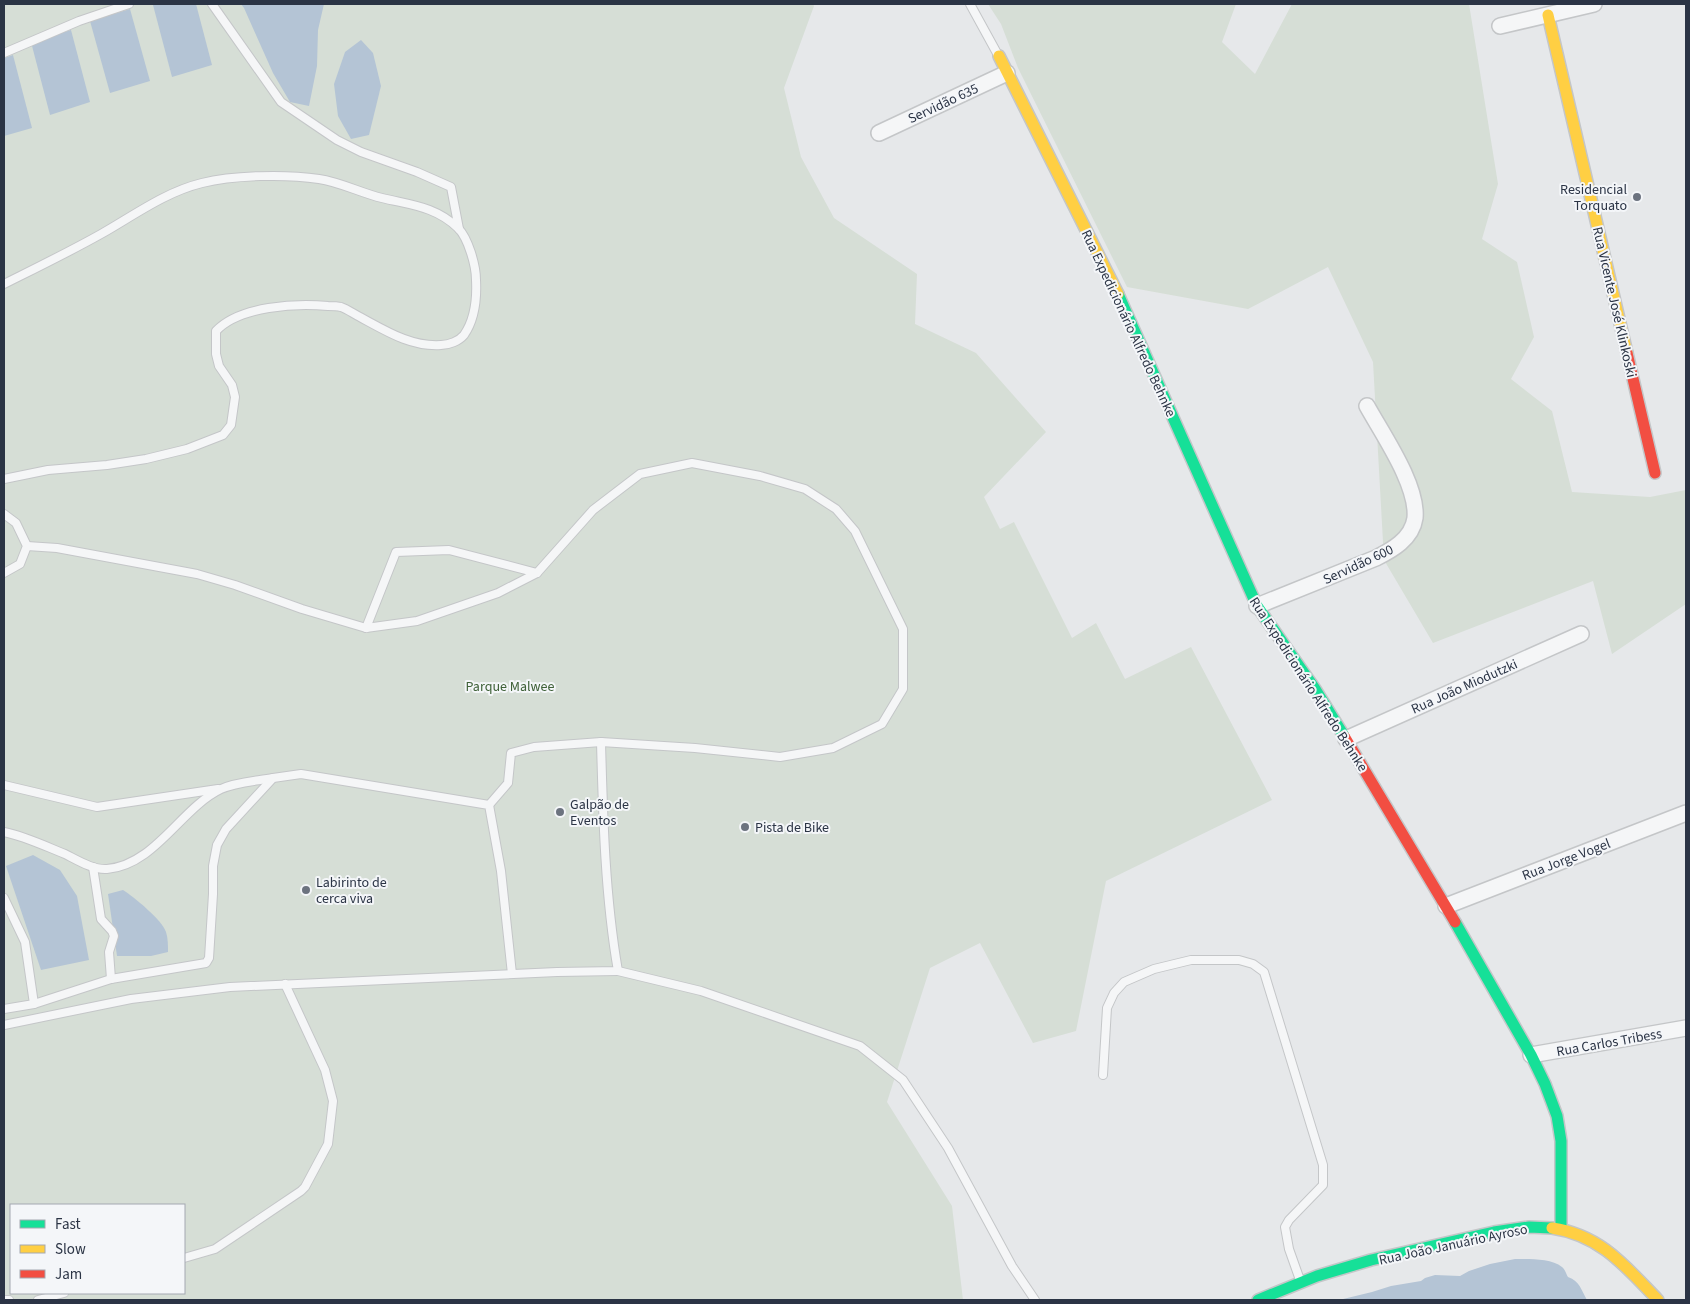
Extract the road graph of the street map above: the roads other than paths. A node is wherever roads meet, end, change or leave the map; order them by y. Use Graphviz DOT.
graph roads {
  1 [pos="129,4"];
  2 [pos="212,4"];
  3 [pos="970,4"];
  4 [pos="1594,4"];
  5 [pos="1548,15"];
  6 [pos="1500,26"];
  7 [pos="4,53"];
  8 [pos="999,56"];
  9 [pos="1006,73"];
  10 [pos="879,133"];
  11 [pos="459,229"];
  12 [pos="4,284"];
  13 [pos="1367,406"];
  14 [pos="1655,473"];
  15 [pos="4,478"];
  16 [pos="4,514"];
  17 [pos="26,546"];
  18 [pos="4,573"];
  19 [pos="537,573"];
  20 [pos="1257,606"];
  21 [pos="366,628"];
  22 [pos="1581,634"];
  23 [pos="1346,739"];
  24 [pos="601,742"];
  25 [pos="273,778"];
  26 [pos="4,785"];
  27 [pos="221,789"];
  28 [pos="489,805"];
  29 [pos="1686,813"];
  30 [pos="4,832"];
  31 [pos="93,867"];
  32 [pos="4,898"];
  33 [pos="1446,906"];
  34 [pos="618,971"];
  35 [pos="512,974"];
  36 [pos="111,979"];
  37 [pos="285,984"];
  38 [pos="34,1004"];
  39 [pos="4,1009"];
  40 [pos="4,1025"];
  41 [pos="1686,1028"];
  42 [pos="1531,1055"];
  43 [pos="1103,1075"];
  44 [pos="1560,1228"];
  45 [pos="185,1258"];
  46 [pos="1300,1282"];
  47 [pos="60,1294"];
  48 [pos="4,1300"];
  49 [pos="8,1300"];
  50 [pos="38,1300"];
  51 [pos="1035,1300"];
  52 [pos="1258,1300"];
  53 [pos="1658,1300"];
  1 -- 7 [label="lane"];
  2 -- 11 [label="lane"];
  3 -- 8 [label="lane"];
  4 -- 5 [label="street"];
  5 -- 6 [label="street"];
  5 -- 14 [label="street, Rua Vicente José Klinkoski"];
  8 -- 9 [label="street, Rua Expedicionário Alfredo Behnke"];
  9 -- 10 [label="street, Servidão 635"];
  9 -- 20 [label="street, Rua Expedicionário Alfredo Behnke"];
  11 -- 12 [label="lane"];
  11 -- 15 [label="lane"];
  13 -- 20 [label="street, Servidão 600"];
  16 -- 17 [label="lane"];
  17 -- 18 [label="lane"];
  17 -- 21 [label="lane"];
  19 -- 21 [label="lane"];
  19 -- 21 [label="lane"];
  19 -- 24 [label="lane"];
  20 -- 23 [label="street, Rua Expedicionário Alfredo Behnke"];
  22 -- 23 [label="street, Rua João Miodutzki"];
  23 -- 33 [label="street, Rua Expedicionário Alfredo Behnke"];
  24 -- 28 [label="lane"];
  24 -- 34 [label="lane"];
  25 -- 27 [label="lane"];
  25 -- 28 [label="lane"];
  25 -- 36 [label="lane"];
  26 -- 27 [label="lane"];
  27 -- 31 [label="lane"];
  28 -- 35 [label="lane"];
  29 -- 33 [label="street, Rua Jorge Vogel"];
  30 -- 31 [label="lane"];
  31 -- 36 [label="lane"];
  32 -- 38 [label="lane"];
  33 -- 42 [label="street, Rua Expedicionário Alfredo Behnke"];
  34 -- 35 [label="lane"];
  34 -- 51 [label="lane"];
  35 -- 37 [label="lane"];
  36 -- 38 [label="lane"];
  37 -- 40 [label="lane"];
  37 -- 45 [label="lane"];
  38 -- 39 [label="lane"];
  41 -- 42 [label="street, Rua Carlos Tribess"];
  42 -- 44 [label="street, Rua Expedicionário Alfredo Behnke"];
  43 -- 46 [label="lane"];
  44 -- 46 [label="street, Rua João Januário Ayroso"];
  44 -- 53 [label="street, Rua João Januário Ayroso"];
  46 -- 52 [label="street, Rua João Januário Ayroso"];
  47 -- 50 [label="lane"];
  48 -- 49 [label="lane"];
}
